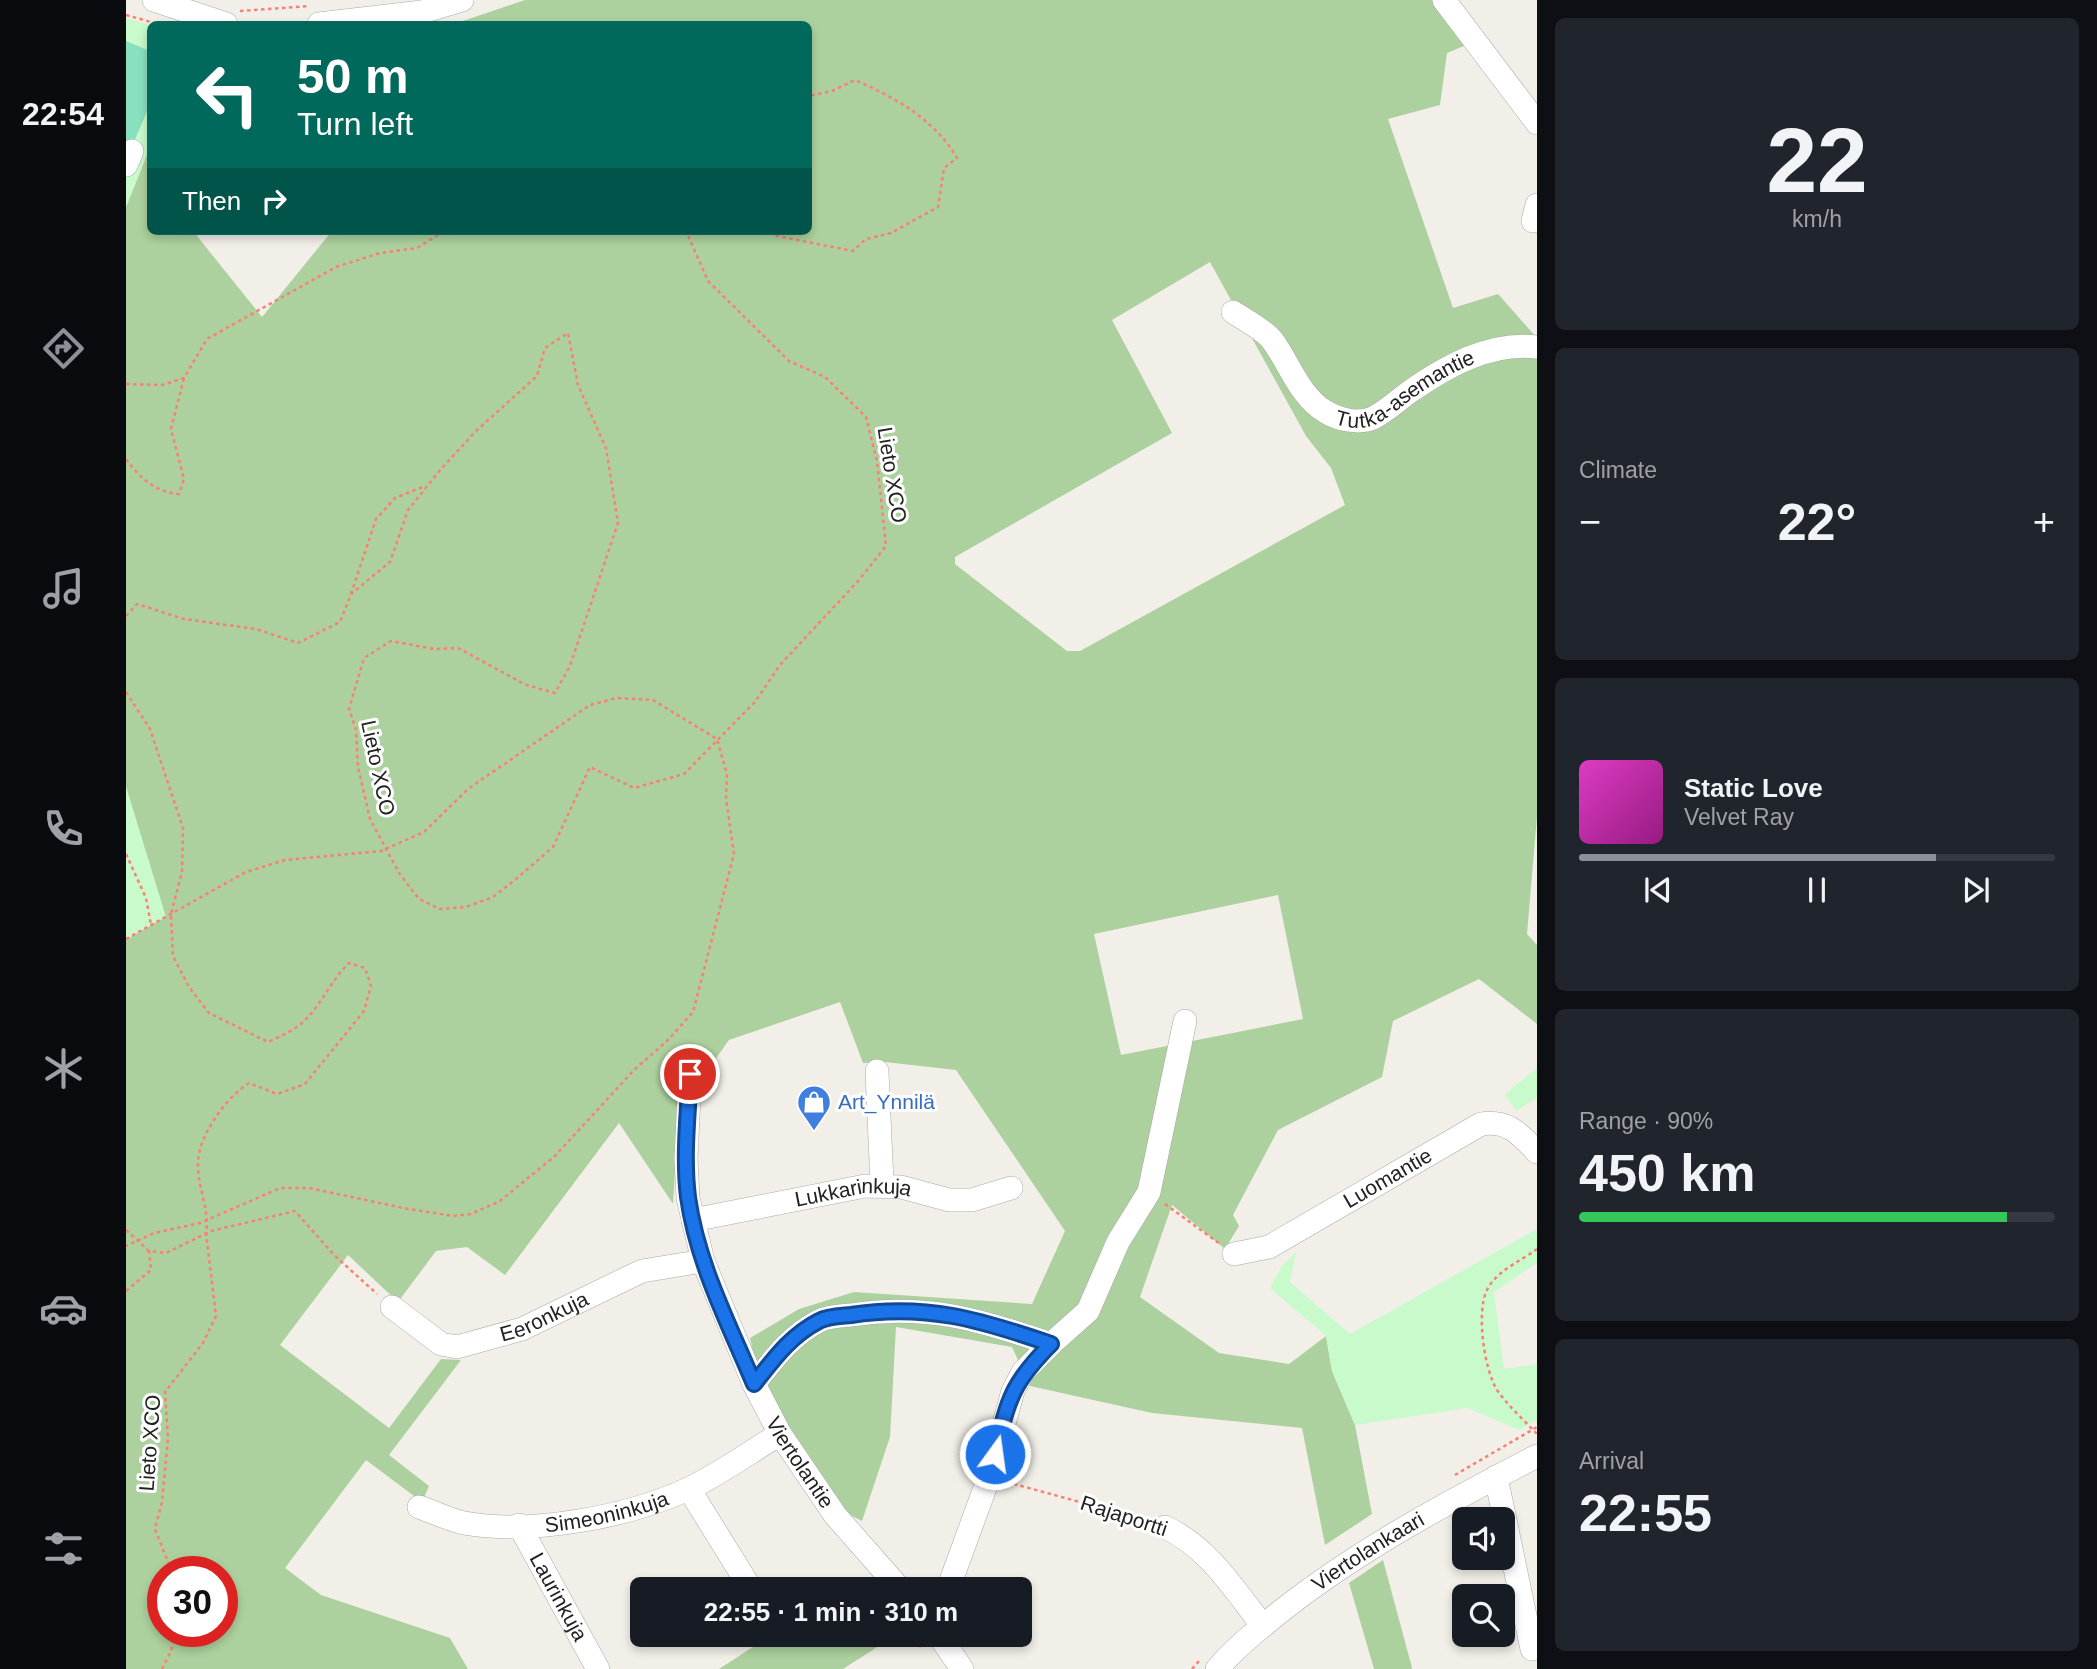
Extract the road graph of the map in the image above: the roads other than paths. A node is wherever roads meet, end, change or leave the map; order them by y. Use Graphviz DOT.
graph roads {
  1 [pos="153,0"];
  2 [pos="462,0"];
  3 [pos="1444,0"];
  4 [pos="185,6"];
  5 [pos="421,6"];
  6 [pos="321,15"];
  7 [pos="229,18"];
  8 [pos="1537,122"];
  9 [pos="1233,312"];
  10 [pos="1537,347"];
  11 [pos="1185,1021"];
  12 [pos="877,1071"];
  13 [pos="690,1074"];
  14 [pos="1537,1152"];
  15 [pos="882,1184"];
  16 [pos="1011,1188"];
  17 [pos="693,1220"];
  18 [pos="1234,1254"];
  19 [pos="703,1261"];
  20 [pos="391,1307"];
  21 [pos="1051,1344"];
  22 [pos="754,1384"];
  23 [pos="779,1434"];
  24 [pos="1537,1456"];
  25 [pos="1496,1477"];
  26 [pos="689,1489"];
  27 [pos="419,1507"];
  28 [pos="519,1525"];
  29 [pos="1164,1528"];
  30 [pos="744,1577"];
  31 [pos="889,1577"];
  32 [pos="952,1577"];
  33 [pos="1263,1626"];
  34 [pos="947,1647"];
  35 [pos="1532,1649"];
  36 [pos="598,1669"];
  37 [pos="962,1669"];
  38 [pos="1217,1669"];
  1 -- 4 [label="street"];
  2 -- 5 [label="street"];
  3 -- 8 [label="street"];
  4 -- 7 [label="street"];
  5 -- 6 [label="street"];
  9 -- 10 [label="street, Tutka-asemantie"];
  11 -- 21 [label="street"];
  12 -- 15 [label="street"];
  13 -- 17 [label="street, Viertolantie"];
  14 -- 18 [label="street, Luomantie"];
  15 -- 16 [label="street, Lukkarinkuja"];
  15 -- 17 [label="street, Lukkarinkuja"];
  17 -- 19 [label="street, Viertolantie"];
  19 -- 20 [label="street, Eeronkuja"];
  19 -- 22 [label="street, Viertolantie"];
  21 -- 22 [label="street"];
  21 -- 32 [label="street"];
  22 -- 23 [label="street, Viertolantie"];
  23 -- 26 [label="street, Simeoninkuja"];
  23 -- 31 [label="street, Viertolantie"];
  24 -- 25 [label="street, Viertolankaari"];
  25 -- 33 [label="street, Viertolankaari"];
  25 -- 35 [label="street"];
  26 -- 28 [label="street, Simeoninkuja"];
  26 -- 30 [label="street"];
  27 -- 28 [label="street, Simeoninkuja"];
  28 -- 36 [label="street, Laurinkuja"];
  29 -- 33 [label="street, Rajaportti"];
  33 -- 38 [label="street, Viertolankaari"];
  34 -- 37 [label="street"];
}
